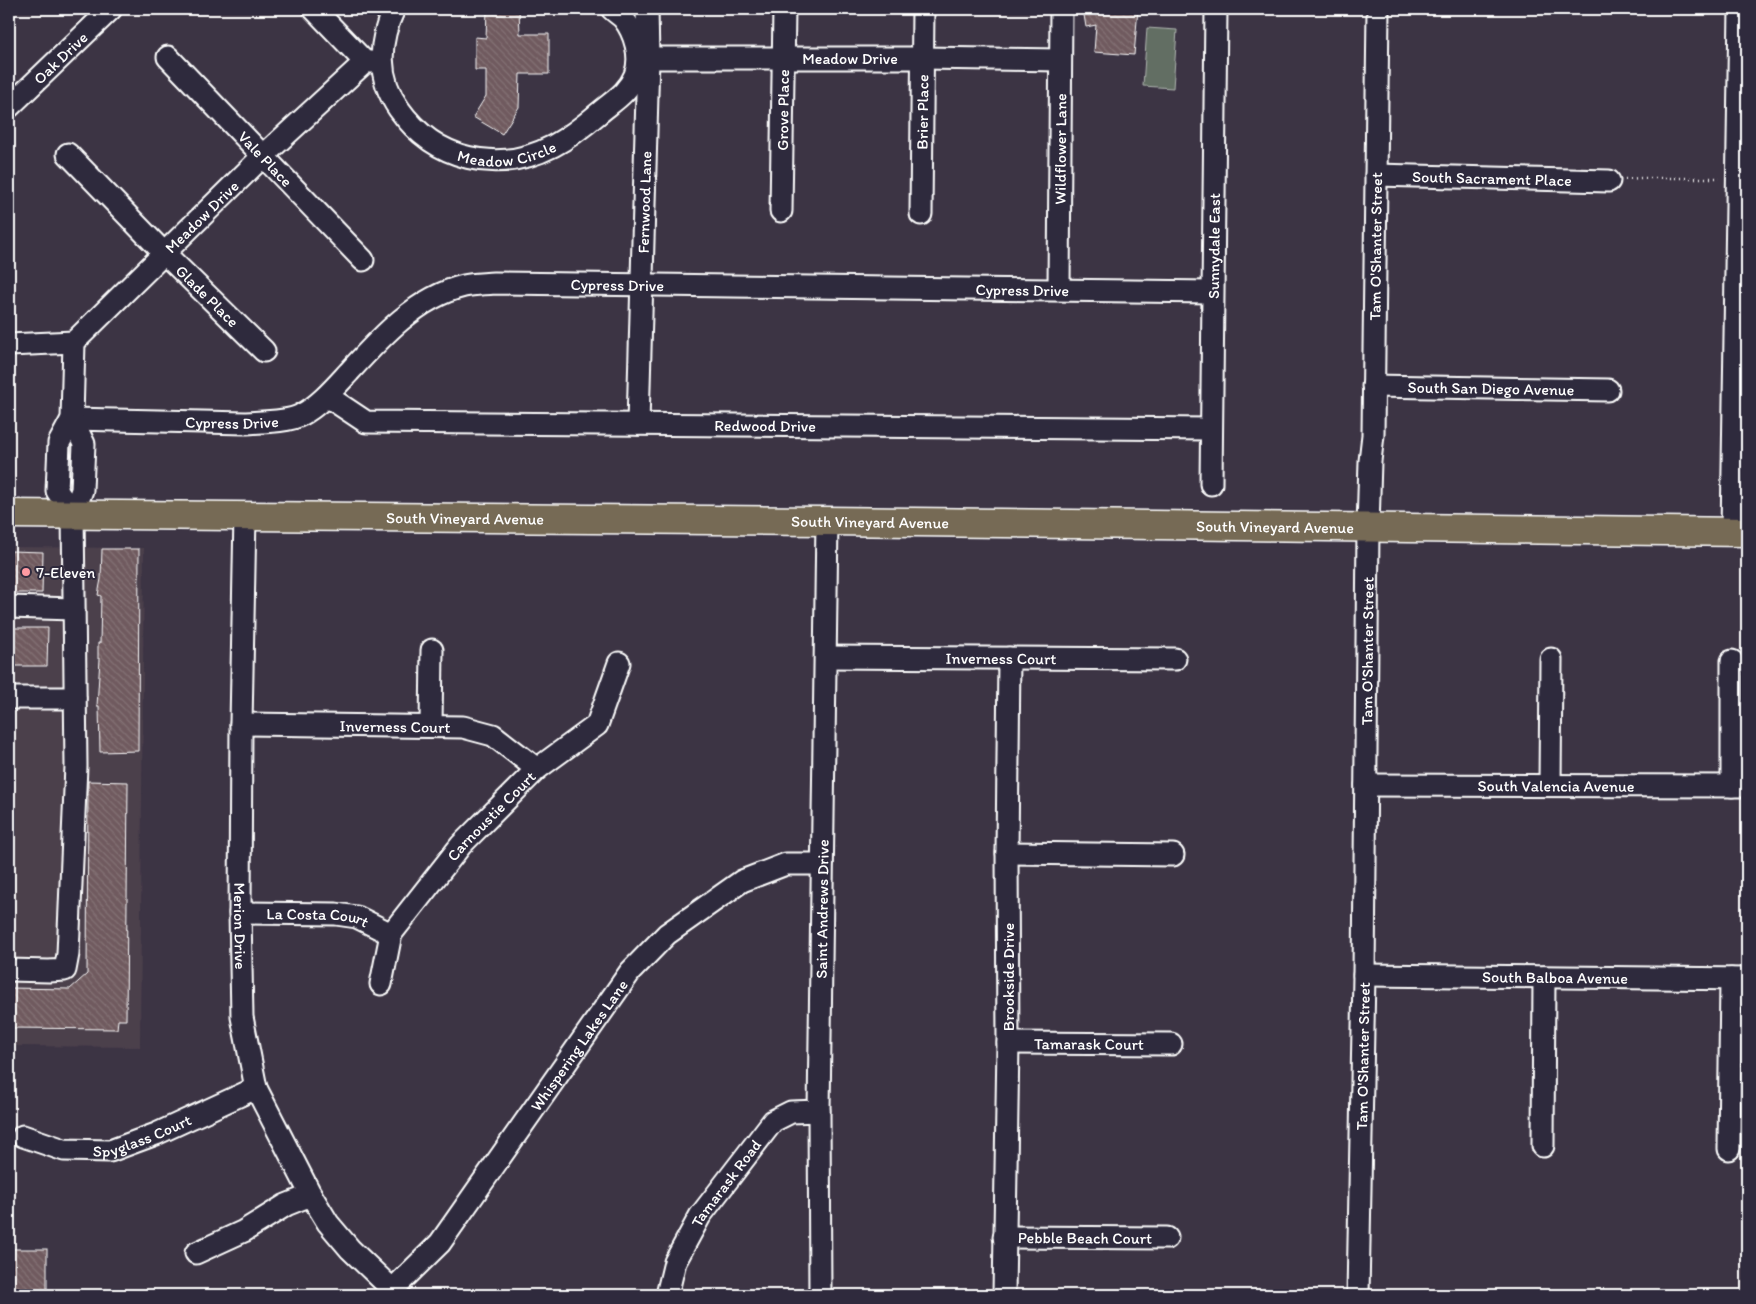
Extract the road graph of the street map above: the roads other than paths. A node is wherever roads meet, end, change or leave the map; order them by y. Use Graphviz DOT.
graph roads {
  1 [pos="111,9"];
  2 [pos="314,9"];
  3 [pos="394,9"];
  4 [pos="612,9"];
  5 [pos="647,9"];
  6 [pos="784,9"];
  7 [pos="923,9"];
  8 [pos="1061,9"];
  9 [pos="1216,9"];
  10 [pos="1378,9"];
  11 [pos="1740,9"];
  12 [pos="168,57"];
  13 [pos="643,58"];
  14 [pos="783,58"];
  15 [pos="923,58"];
  16 [pos="1060,60"];
  17 [pos="374,62"];
  18 [pos="1743,98"];
  19 [pos="9,107"];
  20 [pos="68,154"];
  21 [pos="263,156"];
  22 [pos="1376,175"];
  23 [pos="1609,181"];
  24 [pos="781,211"];
  25 [pos="921,214"];
  26 [pos="164,252"];
  27 [pos="363,260"];
  28 [pos="642,285"];
  29 [pos="1741,288"];
  30 [pos="1059,289"];
  31 [pos="1212,292"];
  32 [pos="74,342"];
  33 [pos="9,345"];
  34 [pos="264,351"];
  35 [pos="1373,386"];
  36 [pos="1608,390"];
  37 [pos="327,396"];
  38 [pos="72,419"];
  39 [pos="638,424"];
  40 [pos="1211,430"];
  41 [pos="1211,484"];
  42 [pos="9,514"];
  43 [pos="73,514"];
  44 [pos="245,515"];
  45 [pos="828,521"];
  46 [pos="1368,528"];
  47 [pos="1740,532"];
  48 [pos="9,607"];
  49 [pos="73,609"];
  50 [pos="432,650"];
  51 [pos="826,657"];
  52 [pos="1009,658"];
  53 [pos="1551,658"];
  54 [pos="1175,659"];
  55 [pos="1732,661"];
  56 [pos="619,663"];
  57 [pos="9,698"];
  58 [pos="75,698"];
  59 [pos="241,724"];
  60 [pos="431,726"];
  61 [pos="537,769"];
  62 [pos="1366,785"];
  63 [pos="1550,785"];
  64 [pos="1740,786"];
  65 [pos="1007,853"];
  66 [pos="1173,855"];
  67 [pos="822,864"];
  68 [pos="240,913"];
  69 [pos="391,934"];
  70 [pos="9,970"];
  71 [pos="1364,975"];
  72 [pos="1544,977"];
  73 [pos="1739,979"];
  74 [pos="381,984"];
  75 [pos="1008,1043"];
  76 [pos="1171,1044"];
  77 [pos="256,1088"];
  78 [pos="819,1111"];
  79 [pos="22,1136"];
  80 [pos="1543,1146"];
  81 [pos="1729,1149"];
  82 [pos="311,1195"];
  83 [pos="1004,1237"];
  84 [pos="1167,1238"];
  85 [pos="196,1254"];
  86 [pos="393,1293"];
  87 [pos="667,1295"];
  88 [pos="820,1295"];
  89 [pos="1004,1295"];
  90 [pos="1358,1295"];
  1 -- 19 [label="street, Oak Drive"];
  2 -- 17 [label="street"];
  3 -- 17 [label="street, Meadow Circle"];
  4 -- 13 [label="street"];
  5 -- 13 [label="street, Fernwood Lane"];
  6 -- 14 [label="street, Grove Place"];
  7 -- 15 [label="street, Brier Place"];
  8 -- 16 [label="street, Wildflower Lane"];
  9 -- 31 [label="street, Sunnydale East"];
  10 -- 22 [label="street, Tam O'Shanter Street"];
  11 -- 18 [label="street"];
  12 -- 21 [label="street, Vale Place"];
  13 -- 14 [label="street, Meadow Drive"];
  13 -- 17 [label="street, Meadow Circle"];
  13 -- 28 [label="street, Fernwood Lane"];
  14 -- 15 [label="street, Meadow Drive"];
  14 -- 24 [label="street, Grove Place"];
  15 -- 16 [label="street, Meadow Drive"];
  15 -- 25 [label="street, Brier Place"];
  16 -- 30 [label="street, Wildflower Lane"];
  17 -- 21 [label="street, Meadow Drive"];
  18 -- 29 [label="street"];
  20 -- 26 [label="street, Glade Place"];
  21 -- 26 [label="street, Meadow Drive"];
  21 -- 27 [label="street, Vale Place"];
  22 -- 23 [label="street, South Sacrament Place"];
  22 -- 35 [label="street, Tam O'Shanter Street"];
  26 -- 32 [label="street, Meadow Drive"];
  26 -- 34 [label="street, Glade Place"];
  28 -- 30 [label="street, Cypress Drive"];
  28 -- 37 [label="street, Cypress Drive"];
  28 -- 39 [label="street, Fernwood Lane"];
  29 -- 47 [label="street"];
  30 -- 31 [label="street, Cypress Drive"];
  31 -- 40 [label="street, Sunnydale East"];
  32 -- 33 [label="street"];
  32 -- 38 [label="street"];
  35 -- 36 [label="street, South San Diego Avenue"];
  35 -- 46 [label="street, Tam O'Shanter Street"];
  37 -- 38 [label="street, Cypress Drive"];
  37 -- 39 [label="street, Redwood Drive"];
  38 -- 43 [label="street"];
  39 -- 40 [label="street, Redwood Drive"];
  40 -- 41 [label="street, Sunnydale East"];
  42 -- 43 [label="main road, South Vineyard Avenue"];
  43 -- 44 [label="main road, South Vineyard Avenue"];
  43 -- 49 [label="street"];
  44 -- 45 [label="main road, South Vineyard Avenue"];
  44 -- 59 [label="street, Merion Drive"];
  45 -- 46 [label="main road, South Vineyard Avenue"];
  45 -- 51 [label="street, Saint Andrews Drive"];
  46 -- 47 [label="main road, South Vineyard Avenue"];
  46 -- 62 [label="street, Tam O'Shanter Street"];
  48 -- 49 [label="street"];
  49 -- 58 [label="street"];
  50 -- 60 [label="street"];
  51 -- 52 [label="street, Inverness Court"];
  51 -- 67 [label="street, Saint Andrews Drive"];
  52 -- 54 [label="street, Inverness Court"];
  52 -- 65 [label="street, Brookside Drive"];
  53 -- 63 [label="street"];
  55 -- 64 [label="street"];
  56 -- 61 [label="street, Carnoustie Court"];
  57 -- 58 [label="street"];
  58 -- 70 [label="street"];
  59 -- 60 [label="street, Inverness Court"];
  59 -- 68 [label="street, Merion Drive"];
  60 -- 61 [label="street, Inverness Court"];
  61 -- 69 [label="street, Carnoustie Court"];
  62 -- 63 [label="street, South Valencia Avenue"];
  62 -- 71 [label="street, Tam O'Shanter Street"];
  63 -- 64 [label="street, South Valencia Avenue"];
  65 -- 66 [label="street"];
  65 -- 75 [label="street, Brookside Drive"];
  67 -- 78 [label="street, Saint Andrews Drive"];
  67 -- 86 [label="street, Whispering Lakes Lane"];
  68 -- 69 [label="street, La Costa Court"];
  68 -- 77 [label="street, Merion Drive"];
  69 -- 74 [label="street, Carnoustie Court"];
  71 -- 72 [label="street, South Balboa Avenue"];
  71 -- 90 [label="street, Tam O'Shanter Street"];
  72 -- 73 [label="street, South Balboa Avenue"];
  72 -- 80 [label="street"];
  73 -- 81 [label="street"];
  75 -- 76 [label="street, Tamarask Court"];
  75 -- 83 [label="street, Brookside Drive"];
  77 -- 79 [label="street, Spyglass Court"];
  77 -- 82 [label="street, Merion Drive"];
  78 -- 87 [label="street, Tamarask Road"];
  78 -- 88 [label="street, Saint Andrews Drive"];
  82 -- 85 [label="street"];
  82 -- 86 [label="street, Merion Drive"];
  83 -- 84 [label="street, Pebble Beach Court"];
  83 -- 89 [label="street, Brookside Drive"];
}
